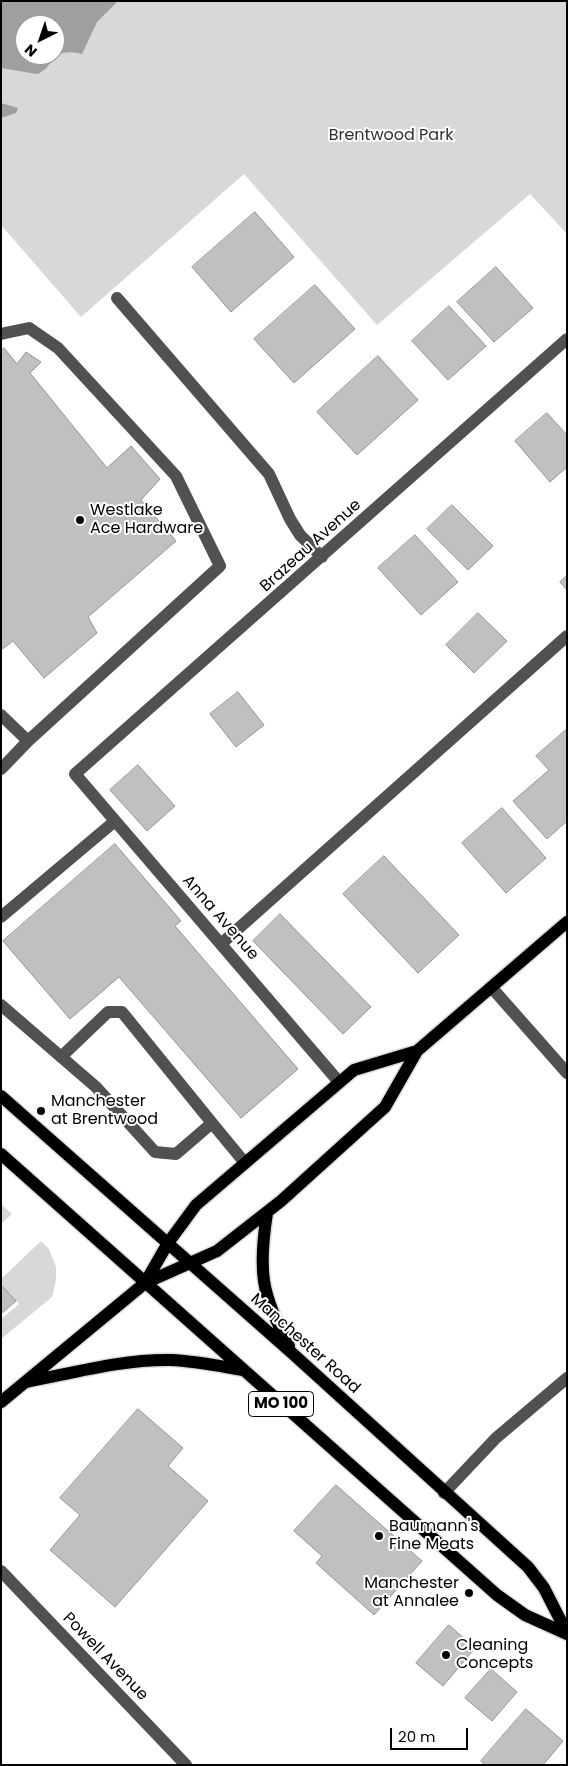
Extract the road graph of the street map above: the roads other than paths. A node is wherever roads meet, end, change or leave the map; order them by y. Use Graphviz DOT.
graph roads {
  1 [pos="117,298"];
  2 [pos="1,334"];
  3 [pos="567,339"];
  4 [pos="322,558"];
  5 [pos="567,636"];
  6 [pos="1,715"];
  7 [pos="28,741"];
  8 [pos="1,769"];
  9 [pos="75,774"];
  10 [pos="115,821"];
  11 [pos="1,917"];
  12 [pos="567,922"];
  13 [pos="221,944"];
  14 [pos="492,988"];
  15 [pos="1,1005"];
  16 [pos="417,1051"];
  17 [pos="61,1057"];
  18 [pos="567,1073"];
  19 [pos="339,1082"];
  20 [pos="1,1096"];
  21 [pos="212,1123"];
  22 [pos="1,1154"];
  23 [pos="245,1163"];
  24 [pos="268,1213"];
  25 [pos="168,1243"];
  26 [pos="191,1264"];
  27 [pos="145,1283"];
  28 [pos="292,1353"];
  29 [pos="246,1371"];
  30 [pos="567,1378"];
  31 [pos="24,1382"];
  32 [pos="1,1402"];
  33 [pos="444,1492"];
  34 [pos="1,1571"];
  35 [pos="567,1633"];
  36 [pos="186,1765"];
  1 -- 4 [label="street"];
  2 -- 7 [label="street"];
  3 -- 4 [label="street, Brazeau Avenue"];
  4 -- 9 [label="street, Brazeau Avenue"];
  5 -- 13 [label="street"];
  6 -- 7 [label="street"];
  7 -- 8 [label="street"];
  9 -- 10 [label="street, Anna Avenue"];
  10 -- 11 [label="street"];
  10 -- 13 [label="street, Anna Avenue"];
  12 -- 14 [label="main road"];
  13 -- 19 [label="street, Anna Avenue"];
  14 -- 16 [label="main road"];
  14 -- 18 [label="street"];
  15 -- 17 [label="street"];
  16 -- 19 [label="main road"];
  16 -- 24 [label="main road"];
  17 -- 21 [label="street"];
  17 -- 21 [label="street"];
  19 -- 23 [label="main road"];
  20 -- 25 [label="main road, Manchester Road / MO 100"];
  21 -- 23 [label="street"];
  22 -- 27 [label="main road, Manchester Road / MO 100"];
  23 -- 25 [label="main road"];
  24 -- 26 [label="main road"];
  24 -- 28 [label="main road"];
  25 -- 26 [label="main road, Manchester Road / MO 100"];
  25 -- 27 [label="main road"];
  26 -- 27 [label="main road"];
  26 -- 28 [label="main road, Manchester Road / MO 100"];
  27 -- 29 [label="main road, Manchester Road / MO 100"];
  27 -- 31 [label="main road"];
  28 -- 33 [label="main road, Manchester Road / MO 100"];
  29 -- 31 [label="main road"];
  29 -- 35 [label="main road, Manchester Road / MO 100"];
  30 -- 33 [label="street"];
  31 -- 32 [label="main road"];
  33 -- 35 [label="main road, Manchester Road / MO 100"];
  34 -- 36 [label="street, Powell Avenue"];
}
